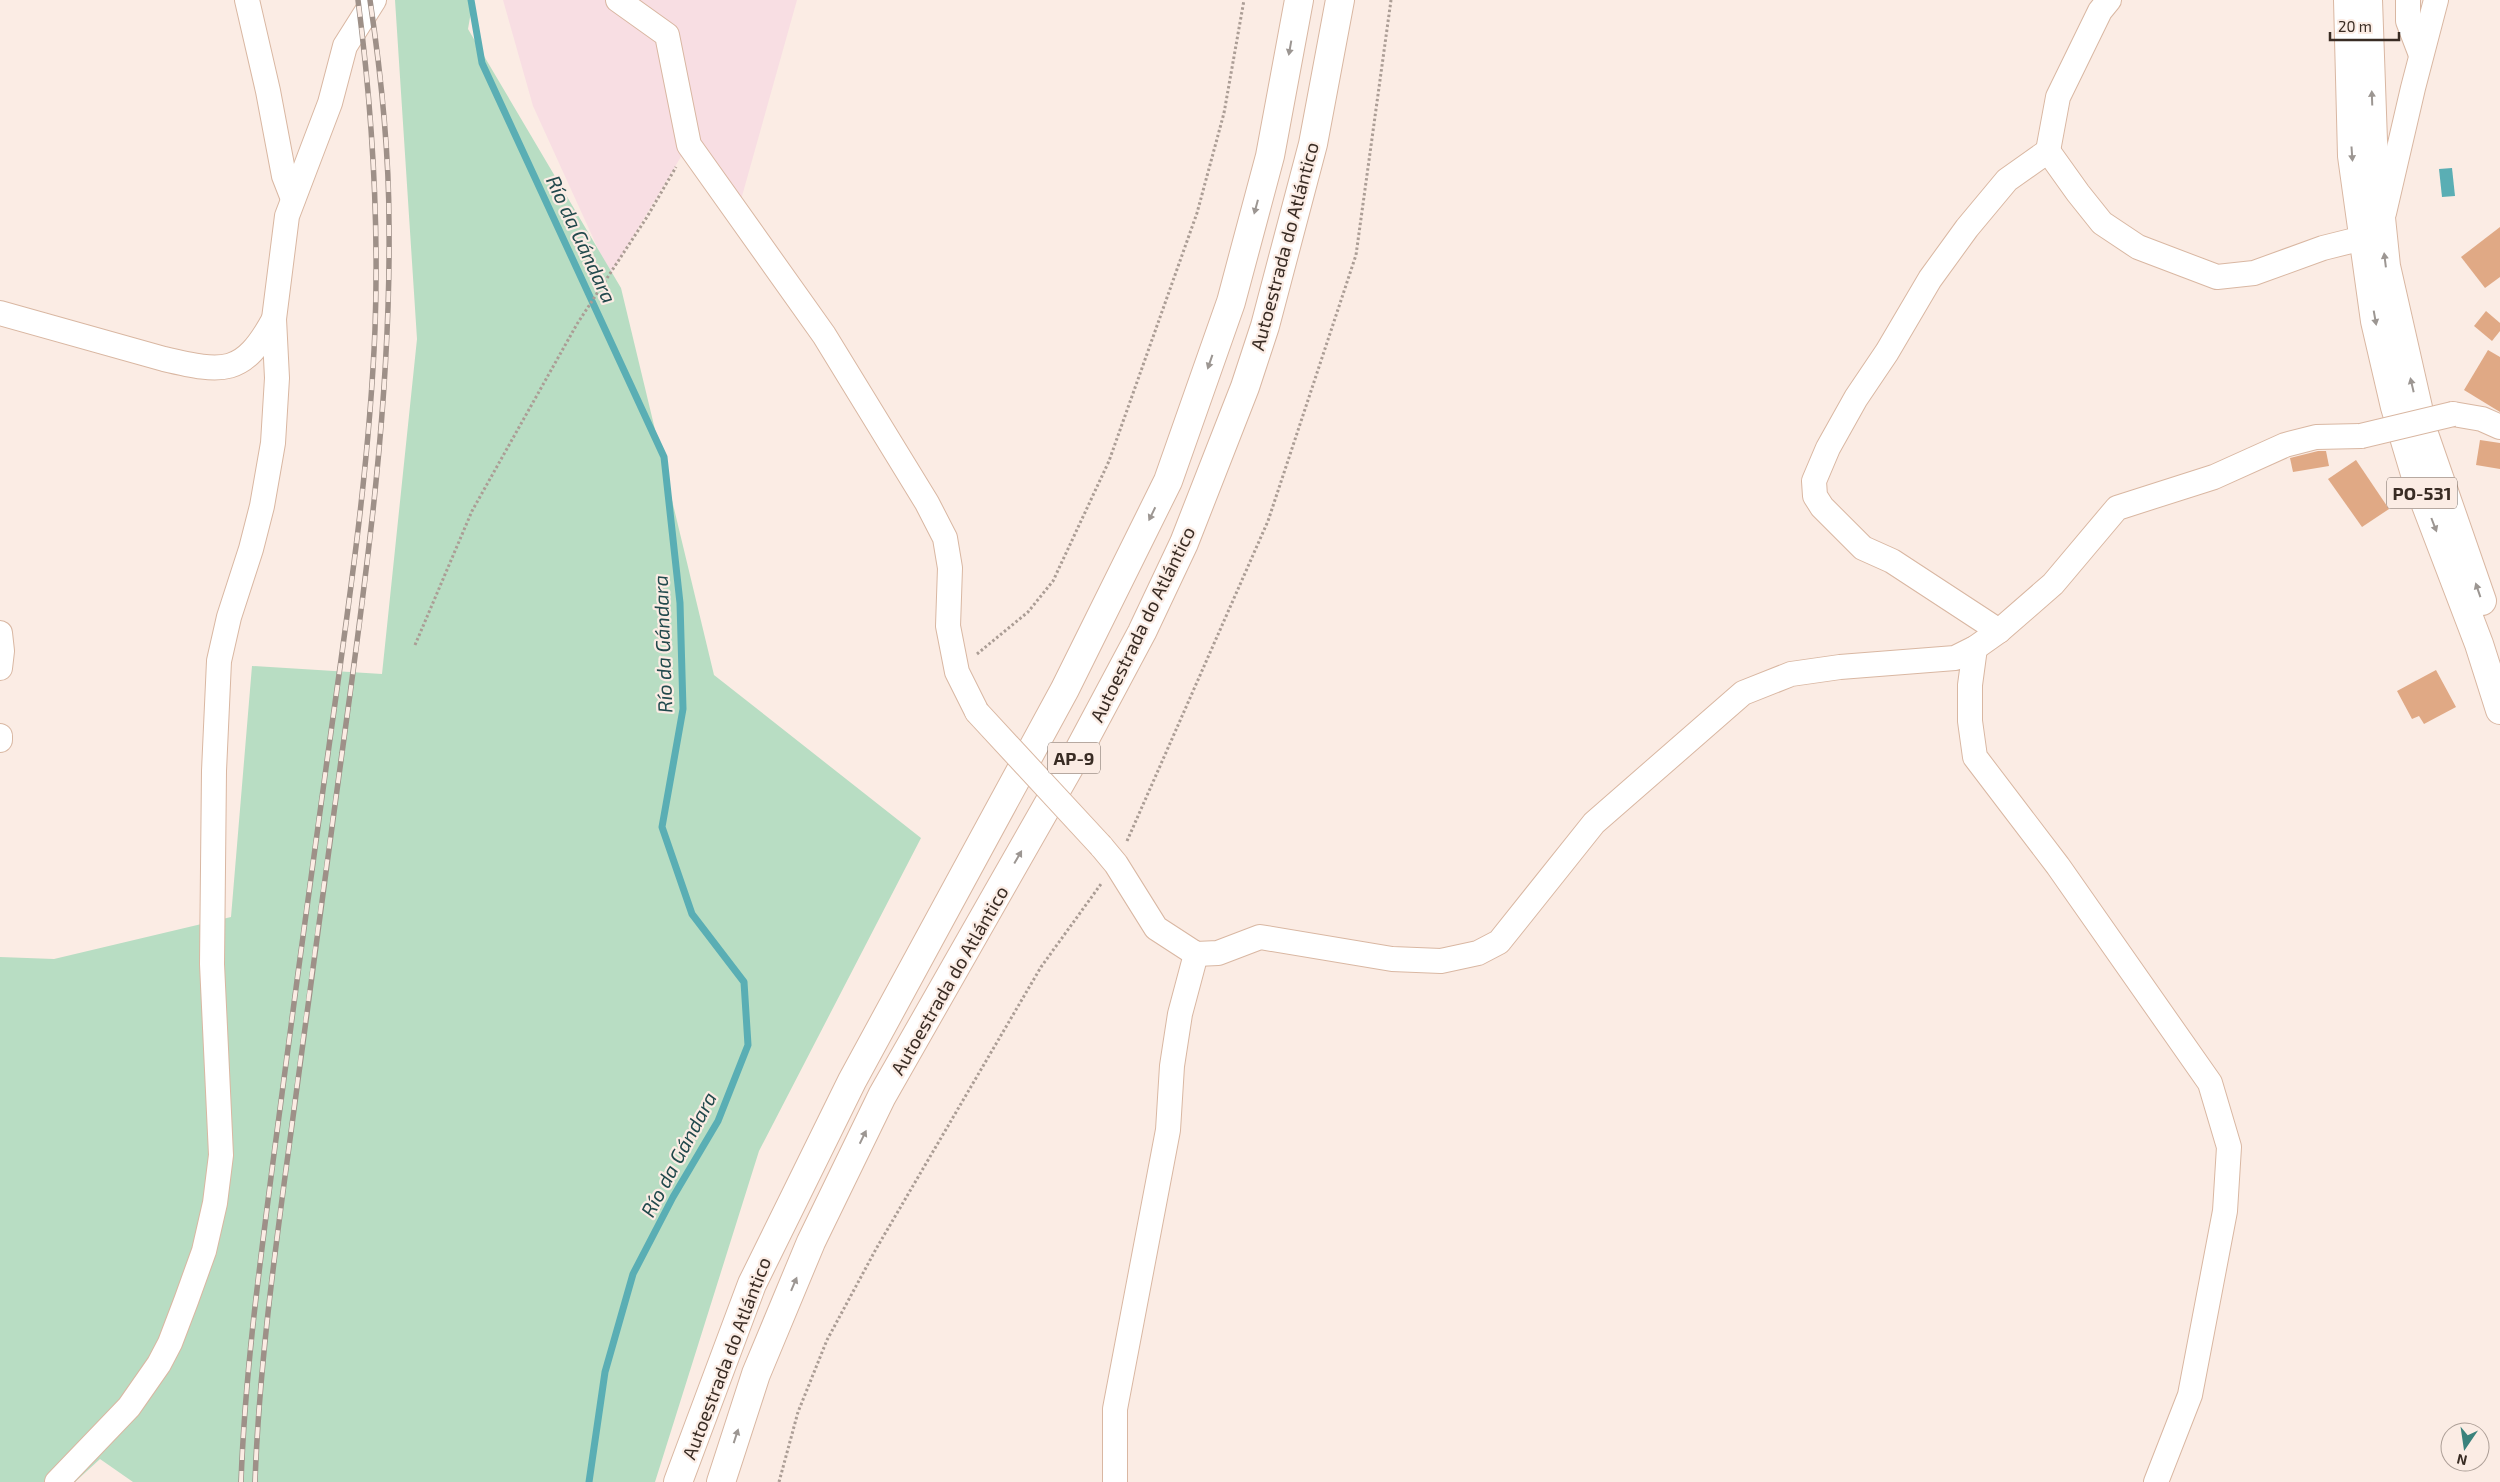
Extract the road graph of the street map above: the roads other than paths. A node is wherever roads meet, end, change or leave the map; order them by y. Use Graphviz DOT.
graph roads {
  1 [pos="247,0"];
  2 [pos="374,0"];
  3 [pos="618,0"];
  4 [pos="1299,0"];
  5 [pos="1340,0"];
  6 [pos="2109,0"];
  7 [pos="2348,0"];
  8 [pos="2368,0"];
  9 [pos="2408,0"];
  10 [pos="2436,0"];
  11 [pos="2421,55"];
  12 [pos="2048,151"];
  13 [pos="293,199"];
  14 [pos="2372,231"];
  15 [pos="0,313"];
  16 [pos="274,319"];
  17 [pos="2500,427"];
  18 [pos="1999,632"];
  19 [pos="0,633"];
  20 [pos="1975,648"];
  21 [pos="2500,652"];
  22 [pos="0,668"];
  23 [pos="2500,710"];
  24 [pos="1196,954"];
  25 [pos="57,1482"];
  26 [pos="678,1482"];
  27 [pos="721,1482"];
  28 [pos="1115,1482"];
  29 [pos="2156,1482"];
  1 -- 13 [label="street"];
  2 -- 13 [label="street"];
  3 -- 24 [label="street, bridge"];
  4 -- 26 [label="main road, Autoestrada do Atlántico / AP-9, one-way"];
  27 -- 5 [label="main road, Autoestrada do Atlántico / AP-9, one-way"];
  6 -- 12 [label="street"];
  7 -- 14 [label="main road, PO-531, one-way"];
  14 -- 8 [label="main road, PO-531, one-way"];
  9 -- 11 [label="street"];
  10 -- 11 [label="street"];
  11 -- 14 [label="street"];
  12 -- 14 [label="street"];
  12 -- 18 [label="street"];
  13 -- 16 [label="street"];
  21 -- 14 [label="main road, PO-531, one-way"];
  14 -- 23 [label="main road, PO-531, one-way"];
  15 -- 16 [label="street"];
  16 -- 25 [label="street"];
  17 -- 18 [label="street, bridge"];
  18 -- 20 [label="street"];
  19 -- 22 [label="street"];
  20 -- 24 [label="street"];
  20 -- 29 [label="street"];
  24 -- 28 [label="street"];
}
